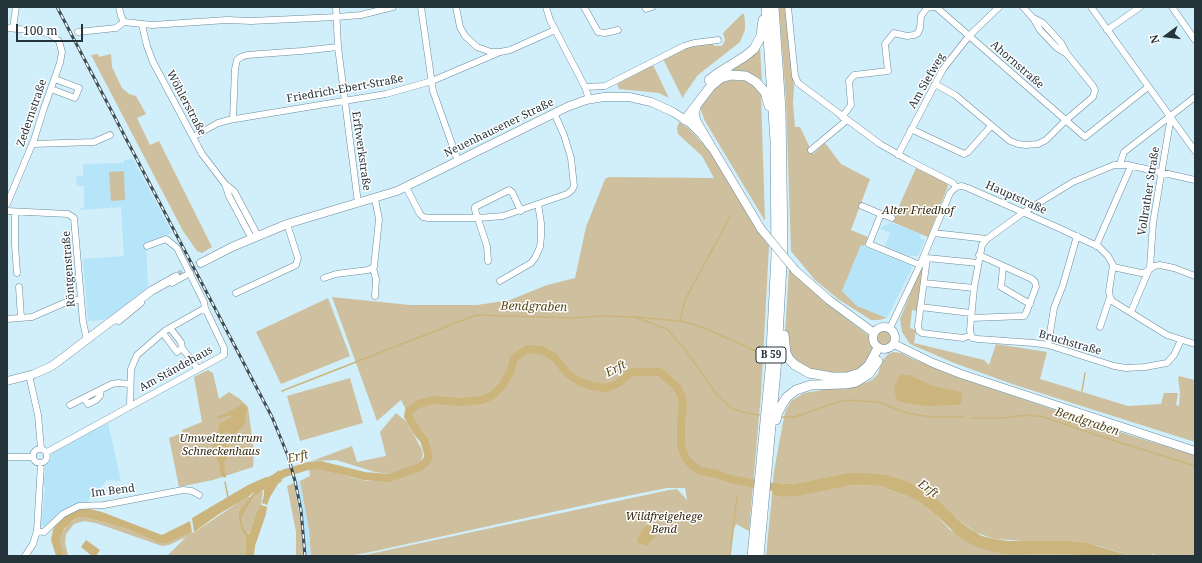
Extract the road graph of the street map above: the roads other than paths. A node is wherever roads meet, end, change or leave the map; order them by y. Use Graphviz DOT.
graph roads {
  1 [pos="16,7"];
  2 [pos="119,7"];
  3 [pos="336,7"];
  4 [pos="392,7"];
  5 [pos="421,7"];
  6 [pos="456,7"];
  7 [pos="546,7"];
  8 [pos="584,7"];
  9 [pos="645,7"];
  10 [pos="652,7"];
  11 [pos="762,7"];
  12 [pos="766,7"];
  13 [pos="774,7"];
  14 [pos="788,7"];
  15 [pos="933,7"];
  16 [pos="936,7"];
  17 [pos="1000,7"];
  18 [pos="1023,7"];
  19 [pos="1091,7"];
  20 [pos="1140,7"];
  21 [pos="1172,7"];
  22 [pos="337,17"];
  23 [pos="124,22"];
  24 [pos="142,25"];
  25 [pos="10,28"];
  26 [pos="555,30"];
  27 [pos="618,30"];
  28 [pos="1107,30"];
  29 [pos="78,32"];
  30 [pos="969,36"];
  31 [pos="718,40"];
  32 [pos="1195,40"];
  33 [pos="338,47"];
  34 [pos="500,52"];
  35 [pos="54,79"];
  36 [pos="432,82"];
  37 [pos="935,84"];
  38 [pos="585,87"];
  39 [pos="1148,87"];
  40 [pos="50,90"];
  41 [pos="1195,97"];
  42 [pos="589,99"];
  43 [pos="344,100"];
  44 [pos="696,105"];
  45 [pos="554,113"];
  46 [pos="1170,117"];
  47 [pos="683,118"];
  48 [pos="233,119"];
  49 [pos="845,119"];
  50 [pos="1066,120"];
  51 [pos="991,126"];
  52 [pos="911,129"];
  53 [pos="110,135"];
  54 [pos="192,137"];
  55 [pos="33,144"];
  56 [pos="710,145"];
  57 [pos="810,150"];
  58 [pos="1195,151"];
  59 [pos="898,155"];
  60 [pos="458,161"];
  61 [pos="1120,164"];
  62 [pos="776,166"];
  63 [pos="1131,166"];
  64 [pos="1161,173"];
  65 [pos="1195,180"];
  66 [pos="406,187"];
  67 [pos="956,187"];
  68 [pos="375,198"];
  69 [pos="358,203"];
  70 [pos="7,204"];
  71 [pos="538,204"];
  72 [pos="862,206"];
  73 [pos="7,211"];
  74 [pos="521,211"];
  75 [pos="15,212"];
  76 [pos="1024,212"];
  77 [pos="881,214"];
  78 [pos="479,218"];
  79 [pos="892,218"];
  80 [pos="288,224"];
  81 [pos="934,232"];
  82 [pos="1077,236"];
  83 [pos="255,237"];
  84 [pos="987,239"];
  85 [pos="147,246"];
  86 [pos="1096,246"];
  87 [pos="979,255"];
  88 [pos="488,261"];
  89 [pos="200,263"];
  90 [pos="978,264"];
  91 [pos="920,265"];
  92 [pos="1003,267"];
  93 [pos="1113,267"];
  94 [pos="373,268"];
  95 [pos="1149,269"];
  96 [pos="17,273"];
  97 [pos="190,273"];
  98 [pos="782,275"];
  99 [pos="1195,276"];
  100 [pos="176,277"];
  101 [pos="324,278"];
  102 [pos="500,281"];
  103 [pos="924,283"];
  104 [pos="19,287"];
  105 [pos="974,288"];
  106 [pos="236,293"];
  107 [pos="375,296"];
  108 [pos="1110,297"];
  109 [pos="81,299"];
  110 [pos="1030,304"];
  111 [pos="920,307"];
  112 [pos="205,308"];
  113 [pos="1131,312"];
  114 [pos="971,315"];
  115 [pos="21,318"];
  116 [pos="7,319"];
  117 [pos="113,320"];
  118 [pos="1100,327"];
  119 [pos="170,328"];
  120 [pos="890,328"];
  121 [pos="163,333"];
  122 [pos="874,333"];
  123 [pos="970,335"];
  124 [pos="87,340"];
  125 [pos="1180,340"];
  126 [pos="894,344"];
  127 [pos="1195,344"];
  128 [pos="1048,345"];
  129 [pos="182,348"];
  130 [pos="881,349"];
  131 [pos="198,369"];
  132 [pos="29,375"];
  133 [pos="7,381"];
  134 [pos="130,384"];
  135 [pos="70,405"];
  136 [pos="130,406"];
  137 [pos="44,450"];
  138 [pos="1195,451"];
  139 [pos="770,452"];
  140 [pos="7,457"];
  141 [pos="33,457"];
  142 [pos="41,463"];
  143 [pos="764,477"];
  144 [pos="199,495"];
  145 [pos="761,500"];
  146 [pos="37,531"];
  147 [pos="25,556"];
  148 [pos="752,556"];
  149 [pos="759,556"];
  1 -- 25 [label="street"];
  2 -- 23 [label="street"];
  3 -- 22 [label="street, Erftwerkstraße"];
  4 -- 22 [label="street"];
  5 -- 36 [label="street"];
  6 -- 34 [label="street"];
  7 -- 26 [label="street"];
  8 -- 27 [label="street"];
  9 -- 10 [label="street"];
  11 -- 47 [label="highway"];
  12 -- 62 [label="highway, B 59"];
  13 -- 98 [label="highway, B 59"];
  14 -- 49 [label="street, Hauptstraße"];
  15 -- 49 [label="street"];
  16 -- 30 [label="street, Ahornstraße"];
  17 -- 30 [label="street, Am Siefweg"];
  18 -- 50 [label="street"];
  19 -- 28 [label="street"];
  20 -- 28 [label="street"];
  21 -- 32 [label="street"];
  22 -- 24 [label="street"];
  22 -- 33 [label="street, Erftwerkstraße"];
  23 -- 24 [label="street"];
  23 -- 29 [label="street"];
  24 -- 54 [label="street, Wöhlerstraße"];
  25 -- 35 [label="street, Zedernstraße"];
  26 -- 34 [label="street"];
  26 -- 38 [label="street"];
  28 -- 39 [label="street"];
  30 -- 37 [label="street, Am Siefweg"];
  30 -- 50 [label="street, Ahornstraße"];
  31 -- 38 [label="street"];
  33 -- 43 [label="street, Erftwerkstraße"];
  33 -- 48 [label="street"];
  34 -- 36 [label="street, Friedrich-Ebert-Straße"];
  35 -- 40 [label="street, Zedernstraße"];
  35 -- 40 [label="street"];
  36 -- 43 [label="street, Friedrich-Ebert-Straße"];
  36 -- 60 [label="street"];
  37 -- 51 [label="street"];
  37 -- 52 [label="street, Am Siefweg"];
  38 -- 42 [label="street"];
  39 -- 46 [label="street"];
  39 -- 50 [label="street, Ahornstraße"];
  40 -- 55 [label="street, Zedernstraße"];
  41 -- 46 [label="street"];
  42 -- 45 [label="main road, Neuenhausener Straße"];
  42 -- 47 [label="main road, Neuenhausener Straße"];
  43 -- 48 [label="street, Friedrich-Ebert-Straße"];
  43 -- 69 [label="street, Erftwerkstraße"];
  44 -- 47 [label="highway"];
  44 -- 56 [label="highway"];
  44 -- 62 [label="highway"];
  45 -- 60 [label="main road, Neuenhausener Straße"];
  45 -- 71 [label="street"];
  46 -- 58 [label="street"];
  46 -- 61 [label="street"];
  46 -- 64 [label="street, Vollrather Straße"];
  47 -- 56 [label="main road, Neuenhausener Straße"];
  48 -- 54 [label="street, Friedrich-Ebert-Straße"];
  49 -- 57 [label="street"];
  49 -- 59 [label="street, Hauptstraße"];
  50 -- 51 [label="street"];
  51 -- 52 [label="street"];
  52 -- 59 [label="street, Am Siefweg"];
  53 -- 55 [label="street"];
  54 -- 83 [label="street, Wöhlerstraße"];
  55 -- 70 [label="street, Zedernstraße"];
  56 -- 122 [label="main road, Neuenhausener Straße, bridge"];
  59 -- 67 [label="street, Hauptstraße"];
  60 -- 66 [label="main road, Neuenhausener Straße"];
  61 -- 63 [label="street"];
  61 -- 76 [label="street"];
  62 -- 143 [label="highway, B 59"];
  63 -- 64 [label="street"];
  63 -- 86 [label="street"];
  64 -- 65 [label="street"];
  64 -- 95 [label="street, Vollrather Straße"];
  66 -- 68 [label="main road, Neuenhausener Straße"];
  66 -- 78 [label="street"];
  67 -- 76 [label="street, Hauptstraße"];
  67 -- 81 [label="street"];
  68 -- 69 [label="main road, Neuenhausener Straße"];
  68 -- 94 [label="street"];
  69 -- 80 [label="main road, Neuenhausener Straße"];
  71 -- 74 [label="street"];
  71 -- 102 [label="street"];
  72 -- 77 [label="street"];
  73 -- 75 [label="street, Röntgenstraße"];
  74 -- 78 [label="street"];
  74 -- 78 [label="street"];
  75 -- 96 [label="street"];
  75 -- 109 [label="street, Röntgenstraße"];
  76 -- 82 [label="street, Hauptstraße"];
  76 -- 84 [label="street"];
  77 -- 79 [label="street"];
  77 -- 91 [label="street"];
  78 -- 88 [label="street"];
  80 -- 83 [label="main road, Neuenhausener Straße"];
  80 -- 106 [label="street"];
  81 -- 84 [label="street"];
  81 -- 91 [label="street"];
  82 -- 86 [label="street, Hauptstraße"];
  82 -- 128 [label="street"];
  83 -- 89 [label="main road, Neuenhausener Straße"];
  84 -- 87 [label="street"];
  85 -- 97 [label="street, Am Ständehaus"];
  86 -- 93 [label="street, Hauptstraße"];
  87 -- 90 [label="street"];
  87 -- 92 [label="street"];
  90 -- 103 [label="street"];
  90 -- 105 [label="street"];
  91 -- 120 [label="street"];
  92 -- 110 [label="street"];
  92 -- 110 [label="street"];
  93 -- 95 [label="street"];
  93 -- 108 [label="street"];
  94 -- 101 [label="street"];
  94 -- 107 [label="street"];
  95 -- 99 [label="street"];
  95 -- 113 [label="street, Vollrather Straße"];
  97 -- 112 [label="street, Am Ständehaus"];
  97 -- 117 [label="street"];
  98 -- 130 [label="highway"];
  98 -- 139 [label="highway, B 59"];
  100 -- 117 [label="main road"];
  103 -- 105 [label="street"];
  103 -- 111 [label="street"];
  104 -- 115 [label="street"];
  105 -- 114 [label="street"];
  108 -- 113 [label="street"];
  108 -- 118 [label="street"];
  109 -- 115 [label="street"];
  109 -- 124 [label="street, Röntgenstraße"];
  110 -- 114 [label="street"];
  111 -- 114 [label="street"];
  111 -- 123 [label="street, Bruchstraße"];
  112 -- 119 [label="street"];
  112 -- 131 [label="street, Am Ständehaus"];
  113 -- 125 [label="street"];
  114 -- 123 [label="street"];
  115 -- 116 [label="street"];
  117 -- 124 [label="main road"];
  119 -- 121 [label="street"];
  119 -- 129 [label="street"];
  120 -- 122 [label="main road"];
  120 -- 126 [label="main road"];
  121 -- 129 [label="street"];
  121 -- 134 [label="street"];
  122 -- 130 [label="main road"];
  123 -- 128 [label="street, Bruchstraße"];
  124 -- 132 [label="main road"];
  125 -- 127 [label="street"];
  125 -- 128 [label="street, Bruchstraße"];
  126 -- 130 [label="main road"];
  126 -- 138 [label="main road"];
  129 -- 131 [label="street"];
  130 -- 139 [label="highway"];
  131 -- 136 [label="street, Am Ständehaus"];
  132 -- 133 [label="main road"];
  132 -- 137 [label="street"];
  134 -- 135 [label="street"];
  134 -- 136 [label="street"];
  136 -- 137 [label="street, Am Ständehaus"];
  137 -- 141 [label="street"];
  137 -- 142 [label="street"];
  139 -- 143 [label="highway, B 59"];
  140 -- 141 [label="street"];
  141 -- 142 [label="street"];
  142 -- 146 [label="street"];
  143 -- 145 [label="highway, B 59"];
  144 -- 146 [label="street, Im Bend"];
  145 -- 148 [label="highway, B 59"];
  145 -- 149 [label="highway, B 59"];
  146 -- 147 [label="street"];
}
